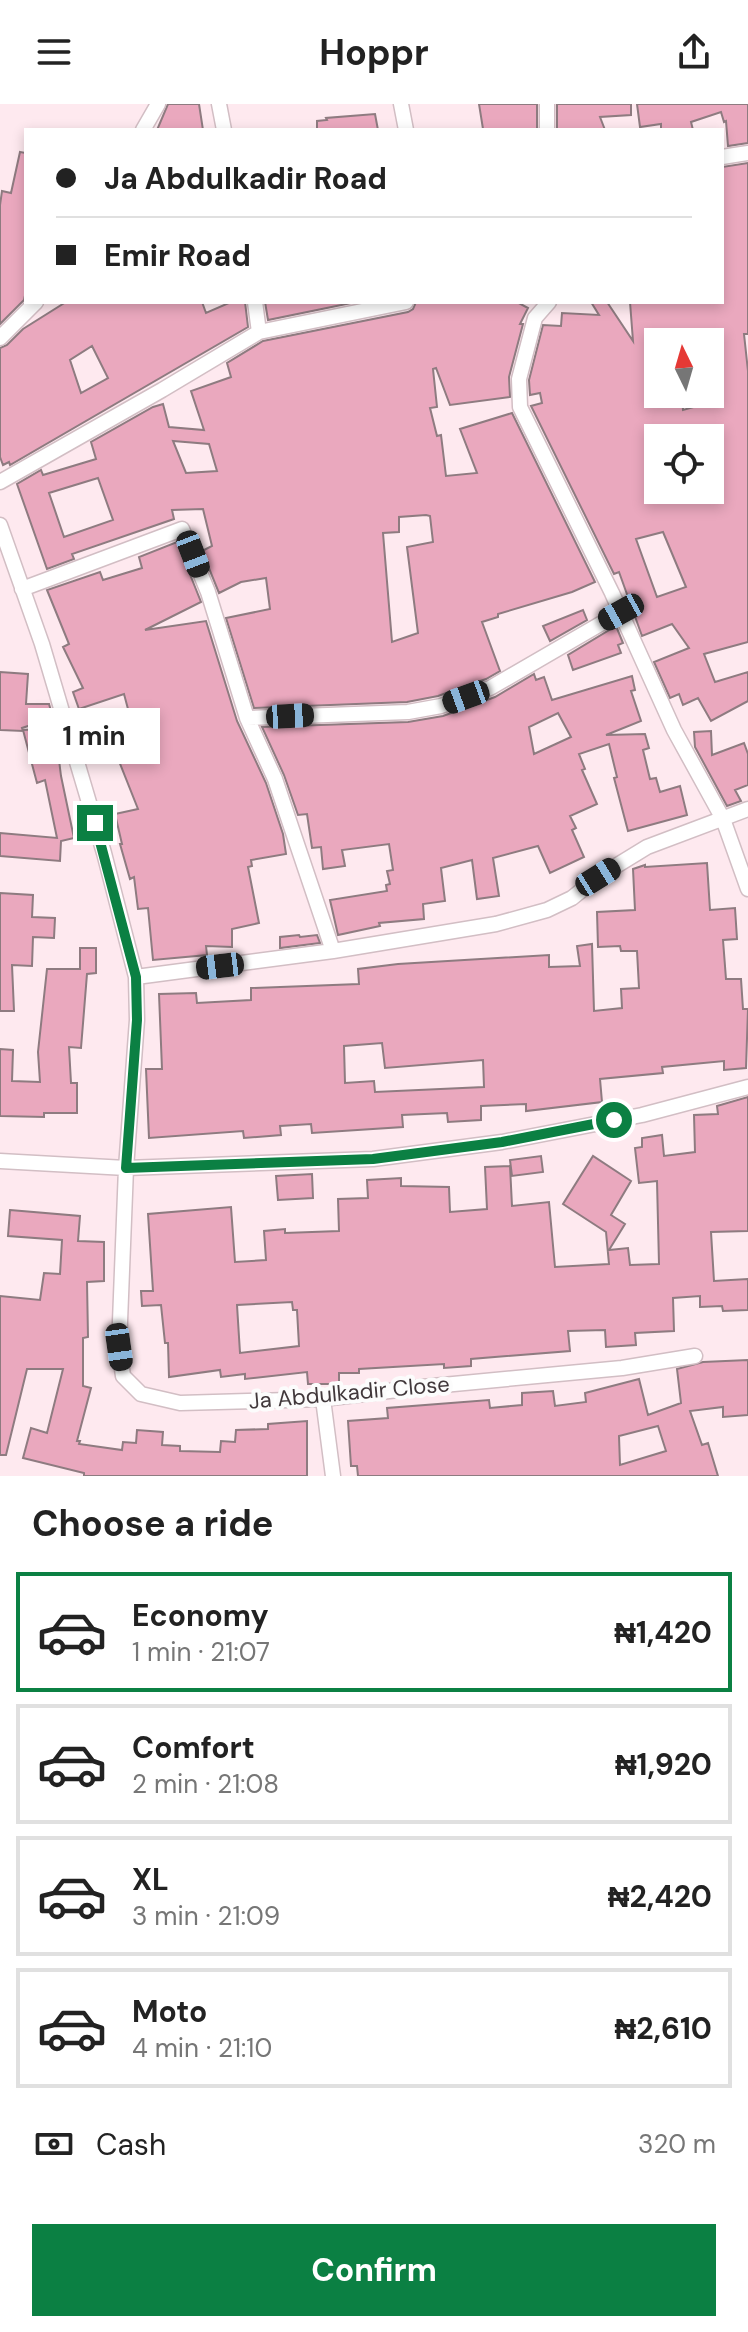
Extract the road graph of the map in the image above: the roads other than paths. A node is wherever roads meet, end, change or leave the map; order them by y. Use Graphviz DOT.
graph roads {
  1 [pos="158,104"];
  2 [pos="219,104"];
  3 [pos="401,104"];
  4 [pos="547,104"];
  5 [pos="144,128"];
  6 [pos="224,128"];
  7 [pos="406,128"];
  8 [pos="547,128"];
  9 [pos="748,153"];
  10 [pos="724,157"];
  11 [pos="34,304"];
  12 [pos="255,304"];
  13 [pos="396,304"];
  14 [pos="547,304"];
  15 [pos="259,332"];
  16 [pos="0,338"];
  17 [pos="0,482"];
  18 [pos="0,525"];
  19 [pos="22,589"];
  20 [pos="621,612"];
  21 [pos="247,718"];
  22 [pos="748,809"];
  23 [pos="723,819"];
  24 [pos="748,889"];
  25 [pos="333,951"];
  26 [pos="136,977"];
  27 [pos="748,1087"];
  28 [pos="0,1161"];
  29 [pos="126,1168"];
  30 [pos="695,1356"];
  31 [pos="323,1399"];
  32 [pos="333,1476"];
  1 -- 5 [label="street"];
  2 -- 6 [label="street"];
  3 -- 7 [label="street"];
  4 -- 8 [label="street"];
  9 -- 10 [label="street"];
  11 -- 16 [label="street"];
  12 -- 15 [label="street"];
  13 -- 15 [label="street"];
  14 -- 20 [label="street"];
  15 -- 17 [label="street"];
  18 -- 19 [label="street, Ja Abdulkadir Close"];
  19 -- 21 [label="street"];
  19 -- 26 [label="street, Ja Abdulkadir Close"];
  20 -- 21 [label="street"];
  20 -- 23 [label="street"];
  21 -- 25 [label="street"];
  22 -- 23 [label="street"];
  23 -- 24 [label="street"];
  23 -- 25 [label="street"];
  25 -- 26 [label="street"];
  26 -- 29 [label="street, Ja Abdulkadir Close"];
  27 -- 29 [label="street"];
  28 -- 29 [label="street"];
  29 -- 31 [label="street, Ja Abdulkadir Close"];
  30 -- 31 [label="street, Ja Abdulkadir Close"];
  31 -- 32 [label="street"];
}
